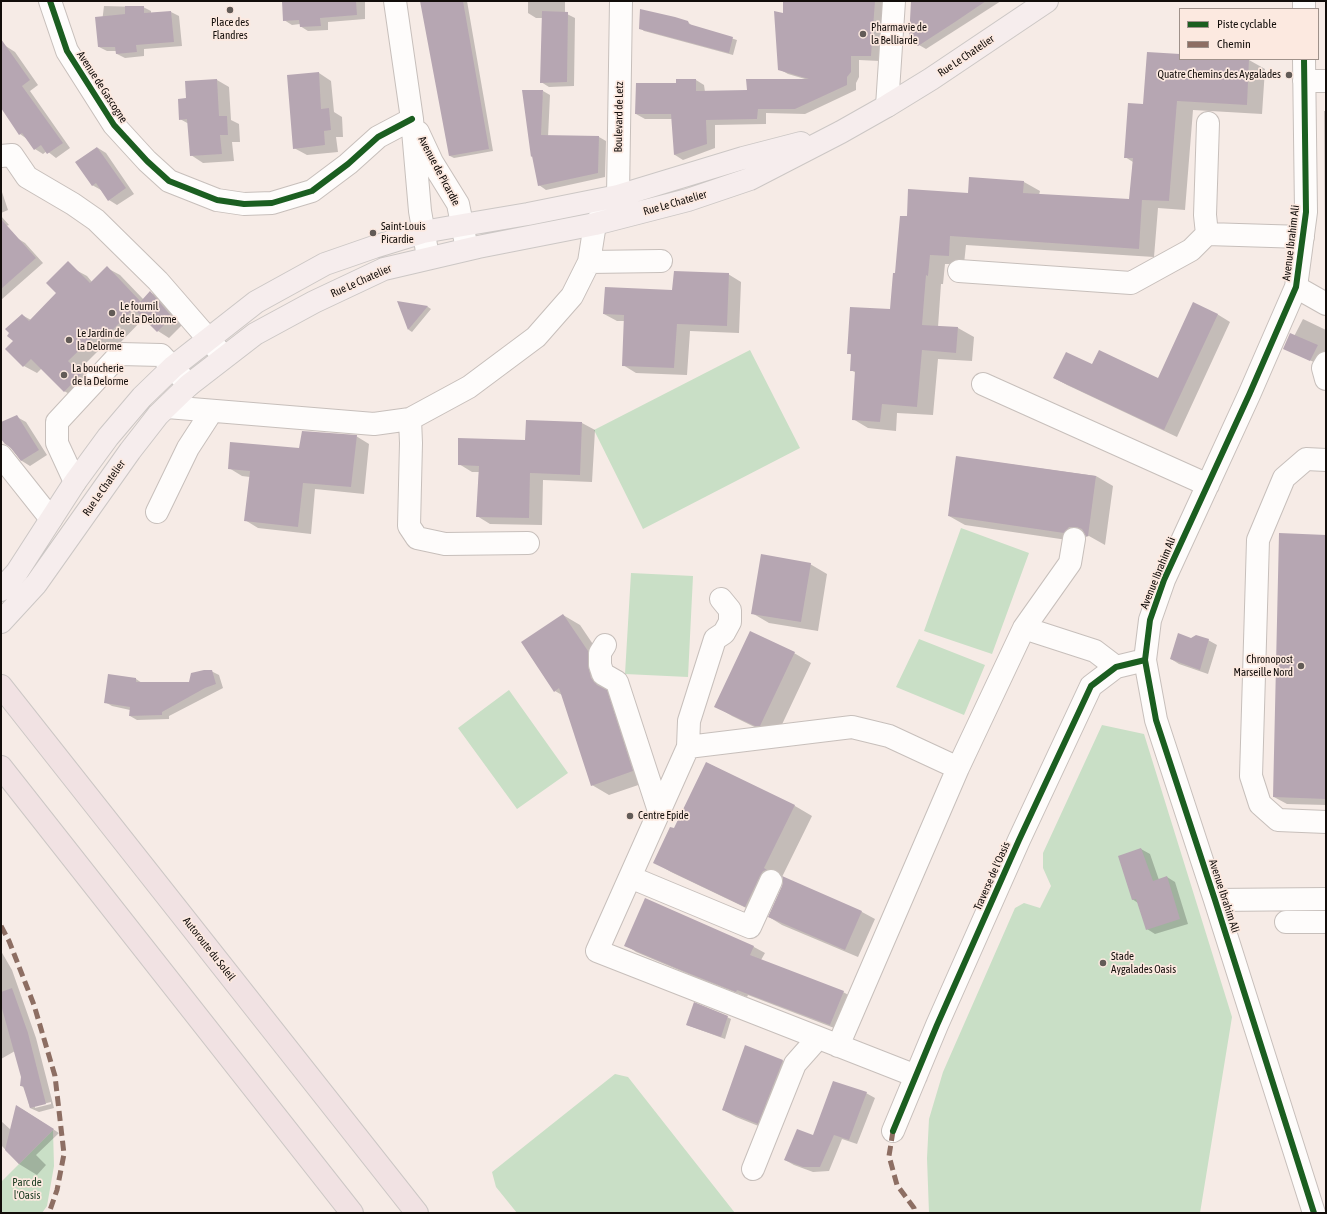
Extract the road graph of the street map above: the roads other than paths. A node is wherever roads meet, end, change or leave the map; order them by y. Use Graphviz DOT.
graph roads {
  1 [pos="50,1"];
  2 [pos="395,1"];
  3 [pos="621,1"];
  4 [pos="894,1"];
  5 [pos="1047,1"];
  6 [pos="1304,60"];
  7 [pos="1304,81"];
  8 [pos="1326,81"];
  9 [pos="887,106"];
  10 [pos="412,118"];
  11 [pos="1208,123"];
  12 [pos="841,132"];
  13 [pos="4,150"];
  14 [pos="618,196"];
  15 [pos="463,224"];
  16 [pos="595,224"];
  17 [pos="423,232"];
  18 [pos="1207,234"];
  19 [pos="1303,238"];
  20 [pos="467,249"];
  21 [pos="428,257"];
  22 [pos="661,261"];
  23 [pos="589,262"];
  24 [pos="959,271"];
  25 [pos="1296,287"];
  26 [pos="1326,304"];
  27 [pos="209,338"];
  28 [pos="224,357"];
  29 [pos="1326,362"];
  30 [pos="173,367"];
  31 [pos="1326,379"];
  32 [pos="983,384"];
  33 [pos="189,385"];
  34 [pos="166,407"];
  35 [pos="212,411"];
  36 [pos="410,419"];
  37 [pos="1,456"];
  38 [pos="1326,460"];
  39 [pos="75,482"];
  40 [pos="1208,485"];
  41 [pos="157,512"];
  42 [pos="51,519"];
  43 [pos="1074,539"];
  44 [pos="528,544"];
  45 [pos="1,590"];
  46 [pos="721,599"];
  47 [pos="1,622"];
  48 [pos="1024,628"];
  49 [pos="605,645"];
  50 [pos="1144,660"];
  51 [pos="1116,667"];
  52 [pos="1,686"];
  53 [pos="688,747"];
  54 [pos="1,767"];
  55 [pos="958,768"];
  56 [pos="659,811"];
  57 [pos="1326,822"];
  58 [pos="630,877"];
  59 [pos="771,882"];
  60 [pos="1326,899"];
  61 [pos="1215,900"];
  62 [pos="1286,922"];
  63 [pos="1326,922"];
  64 [pos="818,1038"];
  65 [pos="838,1046"];
  66 [pos="916,1076"];
  67 [pos="893,1131"];
  68 [pos="753,1169"];
  69 [pos="352,1213"];
  70 [pos="417,1213"];
  71 [pos="1314,1213"];
  1 -- 10 [label="street, Avenue de Gascogne"];
  2 -- 10 [label="street, Avenue de Picardie"];
  3 -- 14 [label="street, Boulevard de Letz"];
  4 -- 9 [label="street"];
  5 -- 9 [label="main road, Rue Le Chatelier"];
  6 -- 7 [label="street, Avenue Ibrahim Ali"];
  7 -- 8 [label="street"];
  7 -- 19 [label="street, Avenue Ibrahim Ali"];
  9 -- 12 [label="main road, Rue Le Chatelier"];
  10 -- 15 [label="street, Avenue de Picardie"];
  10 -- 17 [label="street, Avenue de Picardie"];
  11 -- 18 [label="street"];
  12 -- 14 [label="main road, Rue Le Chatelier"];
  12 -- 16 [label="main road, Rue Le Chatelier"];
  13 -- 27 [label="street"];
  14 -- 15 [label="main road, Rue Le Chatelier"];
  14 -- 16 [label="street"];
  15 -- 17 [label="main road, Rue Le Chatelier"];
  15 -- 20 [label="street, Avenue de Picardie"];
  16 -- 20 [label="main road, Rue Le Chatelier"];
  16 -- 23 [label="street"];
  17 -- 21 [label="street, Avenue de Picardie"];
  17 -- 27 [label="main road, Rue Le Chatelier"];
  18 -- 19 [label="street"];
  18 -- 24 [label="street"];
  19 -- 25 [label="street, Avenue Ibrahim Ali"];
  20 -- 21 [label="main road, Rue Le Chatelier"];
  21 -- 28 [label="main road, Rue Le Chatelier"];
  22 -- 23 [label="street"];
  23 -- 36 [label="street"];
  25 -- 26 [label="street"];
  25 -- 40 [label="street, Avenue Ibrahim Ali"];
  27 -- 28 [label="street"];
  27 -- 30 [label="main road, Rue Le Chatelier"];
  28 -- 33 [label="main road, Rue Le Chatelier"];
  29 -- 31 [label="street"];
  30 -- 33 [label="street"];
  30 -- 39 [label="main road, Rue Le Chatelier"];
  30 -- 39 [label="street"];
  32 -- 40 [label="street"];
  33 -- 34 [label="main road, Rue Le Chatelier"];
  34 -- 35 [label="street"];
  34 -- 47 [label="main road, Rue Le Chatelier"];
  35 -- 36 [label="street"];
  35 -- 41 [label="street"];
  36 -- 44 [label="street"];
  37 -- 42 [label="street"];
  38 -- 57 [label="street"];
  39 -- 42 [label="main road, Rue Le Chatelier"];
  40 -- 50 [label="street, Avenue Ibrahim Ali"];
  42 -- 45 [label="main road, Rue Le Chatelier"];
  43 -- 48 [label="street"];
  46 -- 53 [label="street"];
  48 -- 51 [label="street"];
  48 -- 55 [label="street"];
  49 -- 56 [label="street"];
  50 -- 51 [label="street, Traverse de l'Oasis"];
  50 -- 61 [label="street, Avenue Ibrahim Ali"];
  51 -- 66 [label="street, Traverse de l'Oasis"];
  52 -- 70 [label="highway, Autoroute du Soleil"];
  53 -- 55 [label="street"];
  53 -- 56 [label="street"];
  54 -- 69 [label="highway"];
  55 -- 65 [label="street"];
  56 -- 58 [label="street"];
  58 -- 59 [label="street"];
  58 -- 64 [label="street"];
  60 -- 61 [label="street"];
  61 -- 71 [label="street, Avenue Ibrahim Ali"];
  62 -- 63 [label="street"];
  64 -- 65 [label="street"];
  64 -- 68 [label="street"];
  65 -- 66 [label="street"];
  66 -- 67 [label="street, Traverse de l'Oasis"];
}
